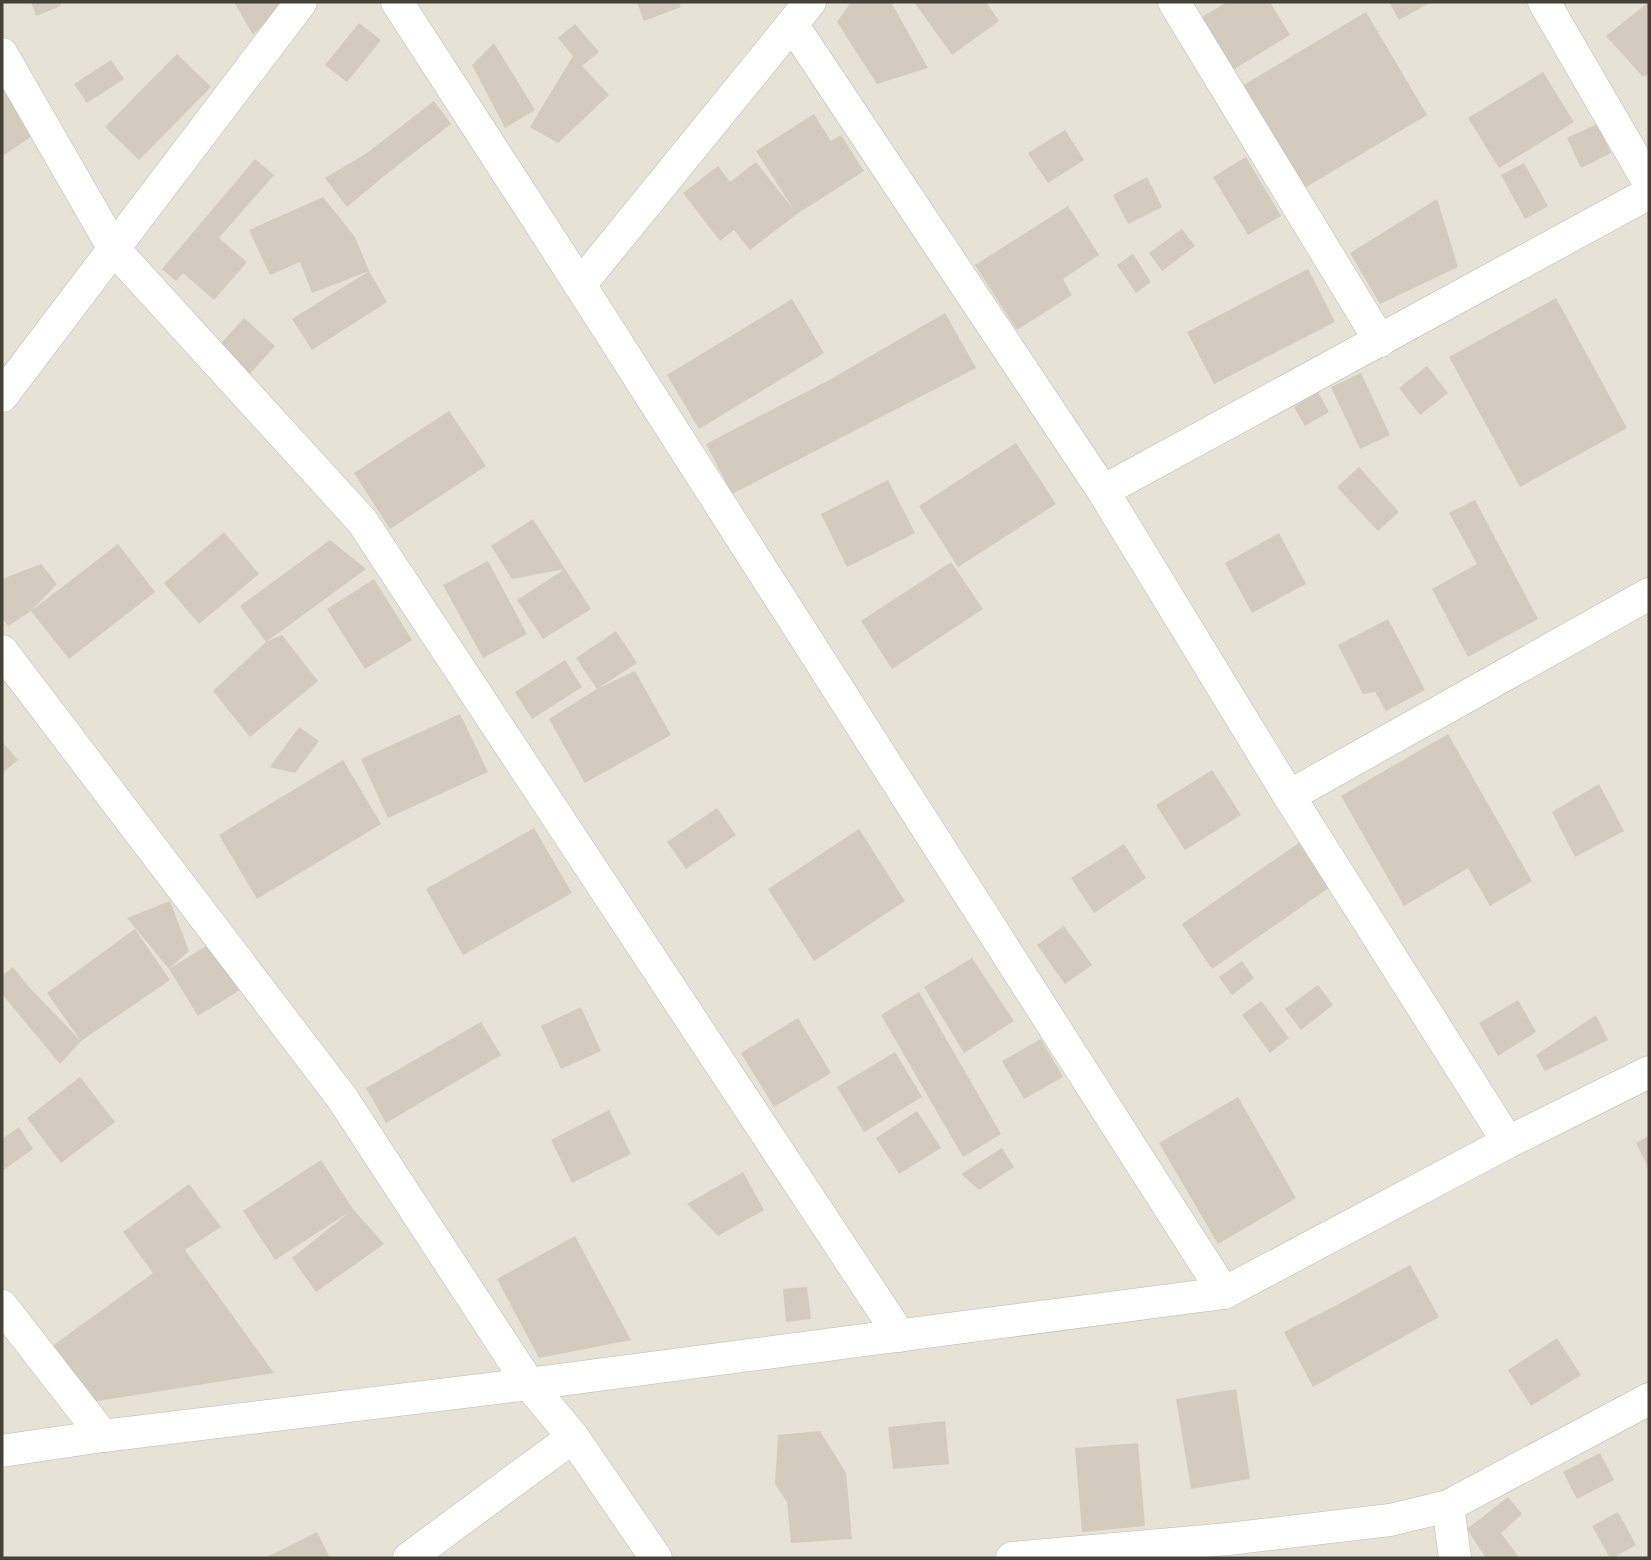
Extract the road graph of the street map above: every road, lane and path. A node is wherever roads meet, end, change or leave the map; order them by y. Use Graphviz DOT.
graph roads {
  1 [pos="301,2"];
  2 [pos="397,2"];
  3 [pos="1174,2"];
  4 [pos="1544,2"];
  5 [pos="801,13"];
  6 [pos="2,54"];
  7 [pos="1649,183"];
  8 [pos="1649,193"];
  9 [pos="114,249"];
  10 [pos="580,285"];
  11 [pos="1381,341"];
  12 [pos="2,397"];
  13 [pos="1103,491"];
  14 [pos="1649,594"];
  15 [pos="2,651"];
  16 [pos="1289,796"];
  17 [pos="1649,1072"];
  18 [pos="1508,1142"];
  19 [pos="1224,1293"];
  20 [pos="2,1306"];
  21 [pos="900,1336"];
  22 [pos="529,1384"];
  23 [pos="1649,1399"];
  24 [pos="103,1436"];
  25 [pos="573,1437"];
  26 [pos="2,1451"];
  27 [pos="1448,1506"];
  28 [pos="410,1558"];
  29 [pos="656,1558"];
  30 [pos="1012,1558"];
  31 [pos="1455,1558"];
  1 -- 9 [label="street"];
  2 -- 10 [label="street"];
  3 -- 11 [label="street"];
  4 -- 7 [label="street"];
  5 -- 10 [label="street"];
  5 -- 13 [label="street"];
  6 -- 9 [label="street"];
  8 -- 11 [label="street"];
  9 -- 12 [label="street"];
  9 -- 21 [label="street"];
  10 -- 19 [label="street"];
  11 -- 13 [label="street"];
  13 -- 16 [label="street"];
  14 -- 16 [label="street"];
  15 -- 22 [label="street"];
  16 -- 18 [label="street"];
  17 -- 18 [label="street"];
  18 -- 19 [label="street"];
  19 -- 21 [label="street"];
  20 -- 24 [label="street"];
  21 -- 22 [label="street"];
  22 -- 24 [label="street"];
  22 -- 25 [label="street"];
  23 -- 27 [label="street"];
  24 -- 26 [label="street"];
  25 -- 28 [label="street"];
  25 -- 29 [label="street"];
  27 -- 30 [label="street"];
  27 -- 31 [label="street"];
}
